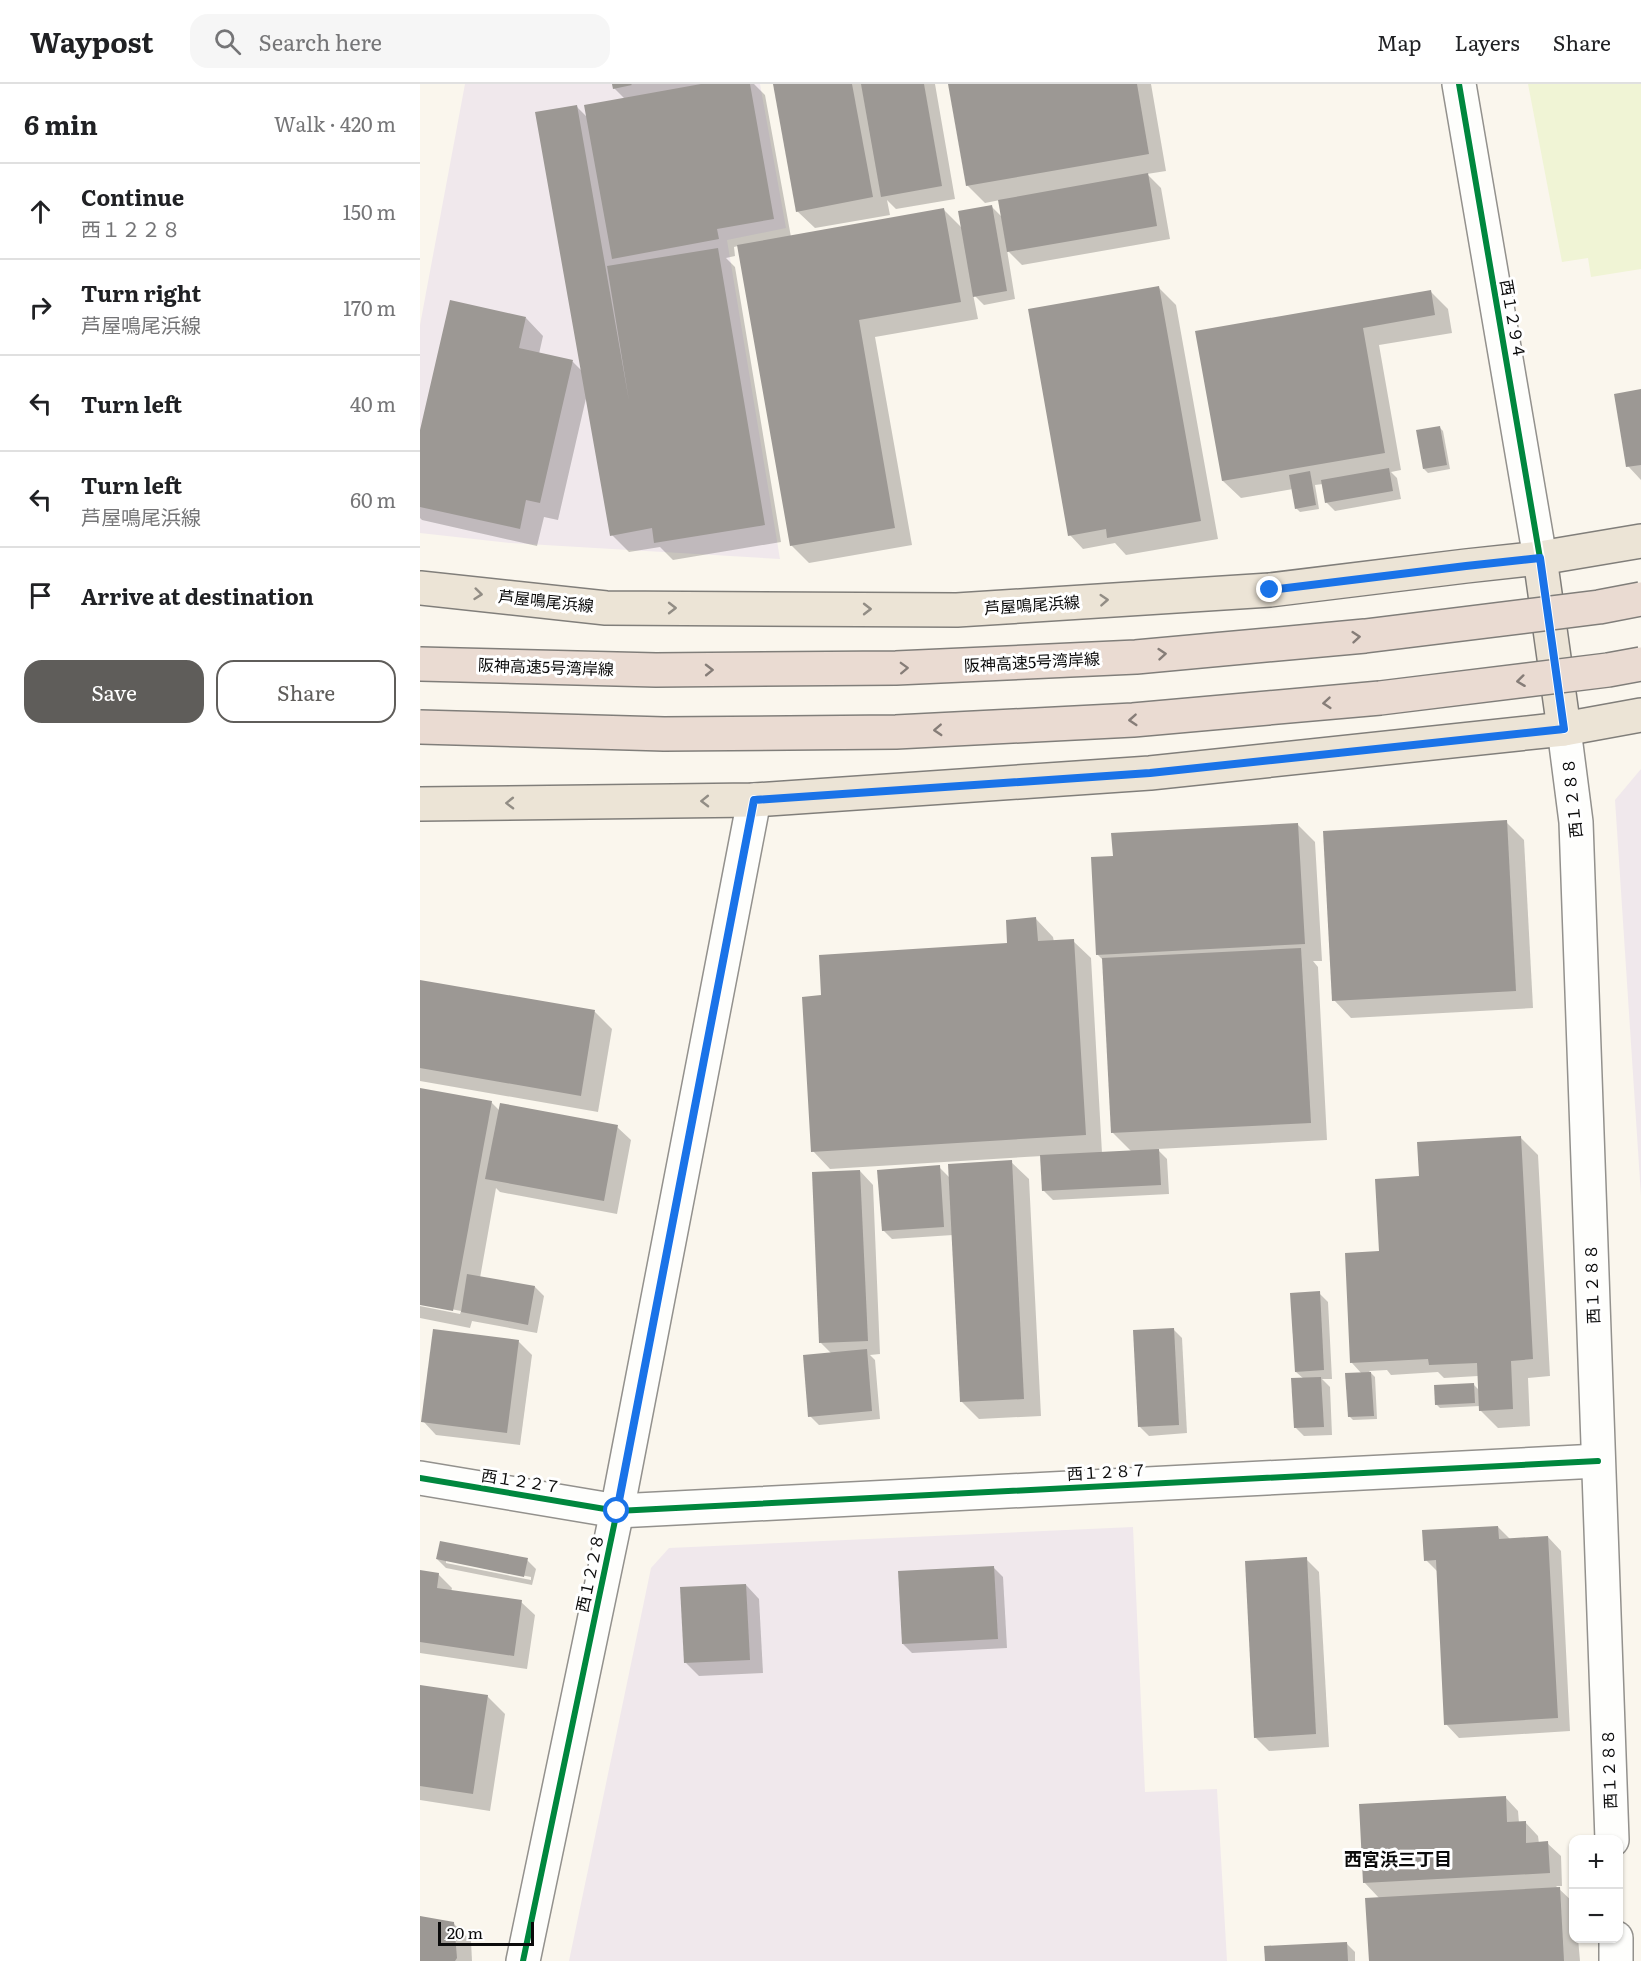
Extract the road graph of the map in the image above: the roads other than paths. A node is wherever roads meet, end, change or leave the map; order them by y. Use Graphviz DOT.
graph roads {
  1 [pos="1459,84"];
  2 [pos="1641,541"];
  3 [pos="1540,558"];
  4 [pos="420,588"];
  5 [pos="1641,599"];
  6 [pos="420,664"];
  7 [pos="1641,664"];
  8 [pos="1641,715"];
  9 [pos="420,727"];
  10 [pos="1564,729"];
  11 [pos="754,800"];
  12 [pos="420,804"];
  13 [pos="1598,1461"];
  14 [pos="420,1478"];
  15 [pos="617,1511"];
  16 [pos="1612,1835"];
  17 [pos="1616,1943"];
  18 [pos="523,1961"];
  19 [pos="1616,1961"];
  1 -- 3 [label="street, 西１２９４"];
  2 -- 3 [label="main road, 芦屋鳴尾浜線"];
  4 -- 3 [label="main road, 芦屋鳴尾浜線, one-way"];
  3 -- 10 [label="main road"];
  6 -- 5 [label="highway, 阪神高速5号湾岸線, one-way, bridge"];
  7 -- 9 [label="highway, one-way, bridge"];
  8 -- 10 [label="main road"];
  10 -- 11 [label="main road"];
  10 -- 13 [label="street, 西１２８８"];
  11 -- 12 [label="main road, one-way"];
  11 -- 15 [label="street, 西１２２８"];
  13 -- 15 [label="street, 西１２８７"];
  13 -- 16 [label="street, 西１２８８"];
  14 -- 15 [label="street, 西１２２７"];
  15 -- 18 [label="street, 西１２２８"];
  17 -- 19 [label="street"];
}
